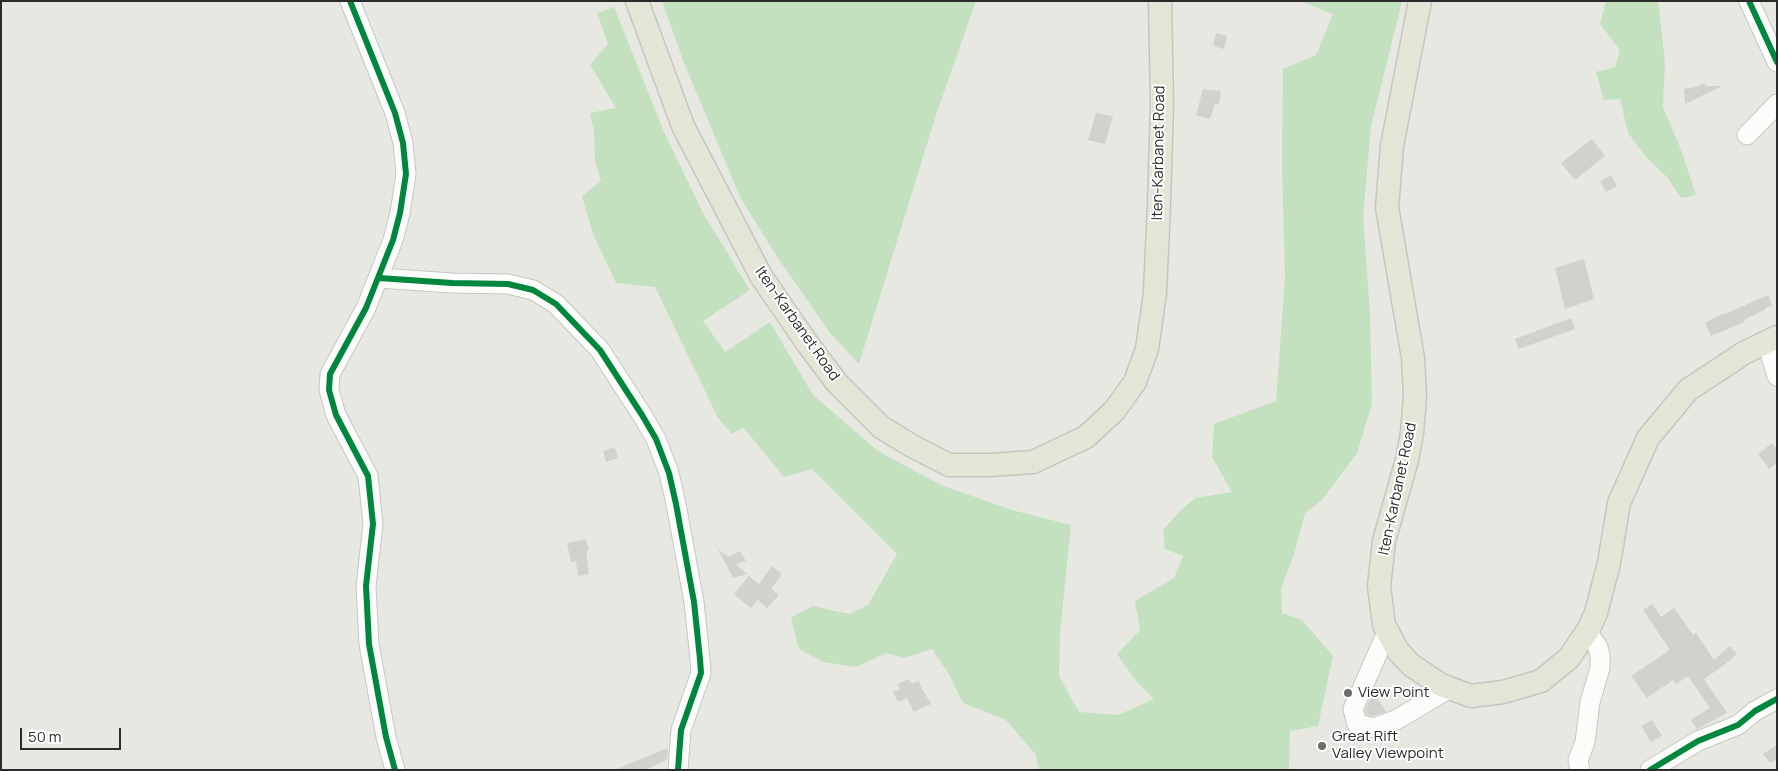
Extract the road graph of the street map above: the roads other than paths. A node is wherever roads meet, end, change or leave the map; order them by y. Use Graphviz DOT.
graph roads {
  1 [pos="350,1"];
  2 [pos="637,1"];
  3 [pos="1160,1"];
  4 [pos="1420,1"];
  5 [pos="1749,1"];
  6 [pos="1777,62"];
  7 [pos="1777,104"];
  8 [pos="1747,135"];
  9 [pos="379,278"];
  10 [pos="1772,340"];
  11 [pos="1777,376"];
  12 [pos="1387,632"];
  13 [pos="1587,632"];
  14 [pos="1450,688"];
  15 [pos="1777,699"];
  16 [pos="395,770"];
  17 [pos="678,770"];
  18 [pos="1580,770"];
  19 [pos="1650,770"];
  1 -- 9 [label="street"];
  2 -- 3 [label="main road, Iten-Karbanet Road"];
  4 -- 12 [label="main road, Iten-Karbanet Road"];
  5 -- 6 [label="street"];
  7 -- 8 [label="street"];
  9 -- 16 [label="street"];
  9 -- 17 [label="street"];
  10 -- 11 [label="street"];
  10 -- 13 [label="main road, Iten-Karbanet Road"];
  12 -- 14 [label="main road, Iten-Karbanet Road"];
  12 -- 14 [label="street"];
  13 -- 14 [label="main road, Iten-Karbanet Road"];
  13 -- 18 [label="street"];
  15 -- 19 [label="street"];
}
